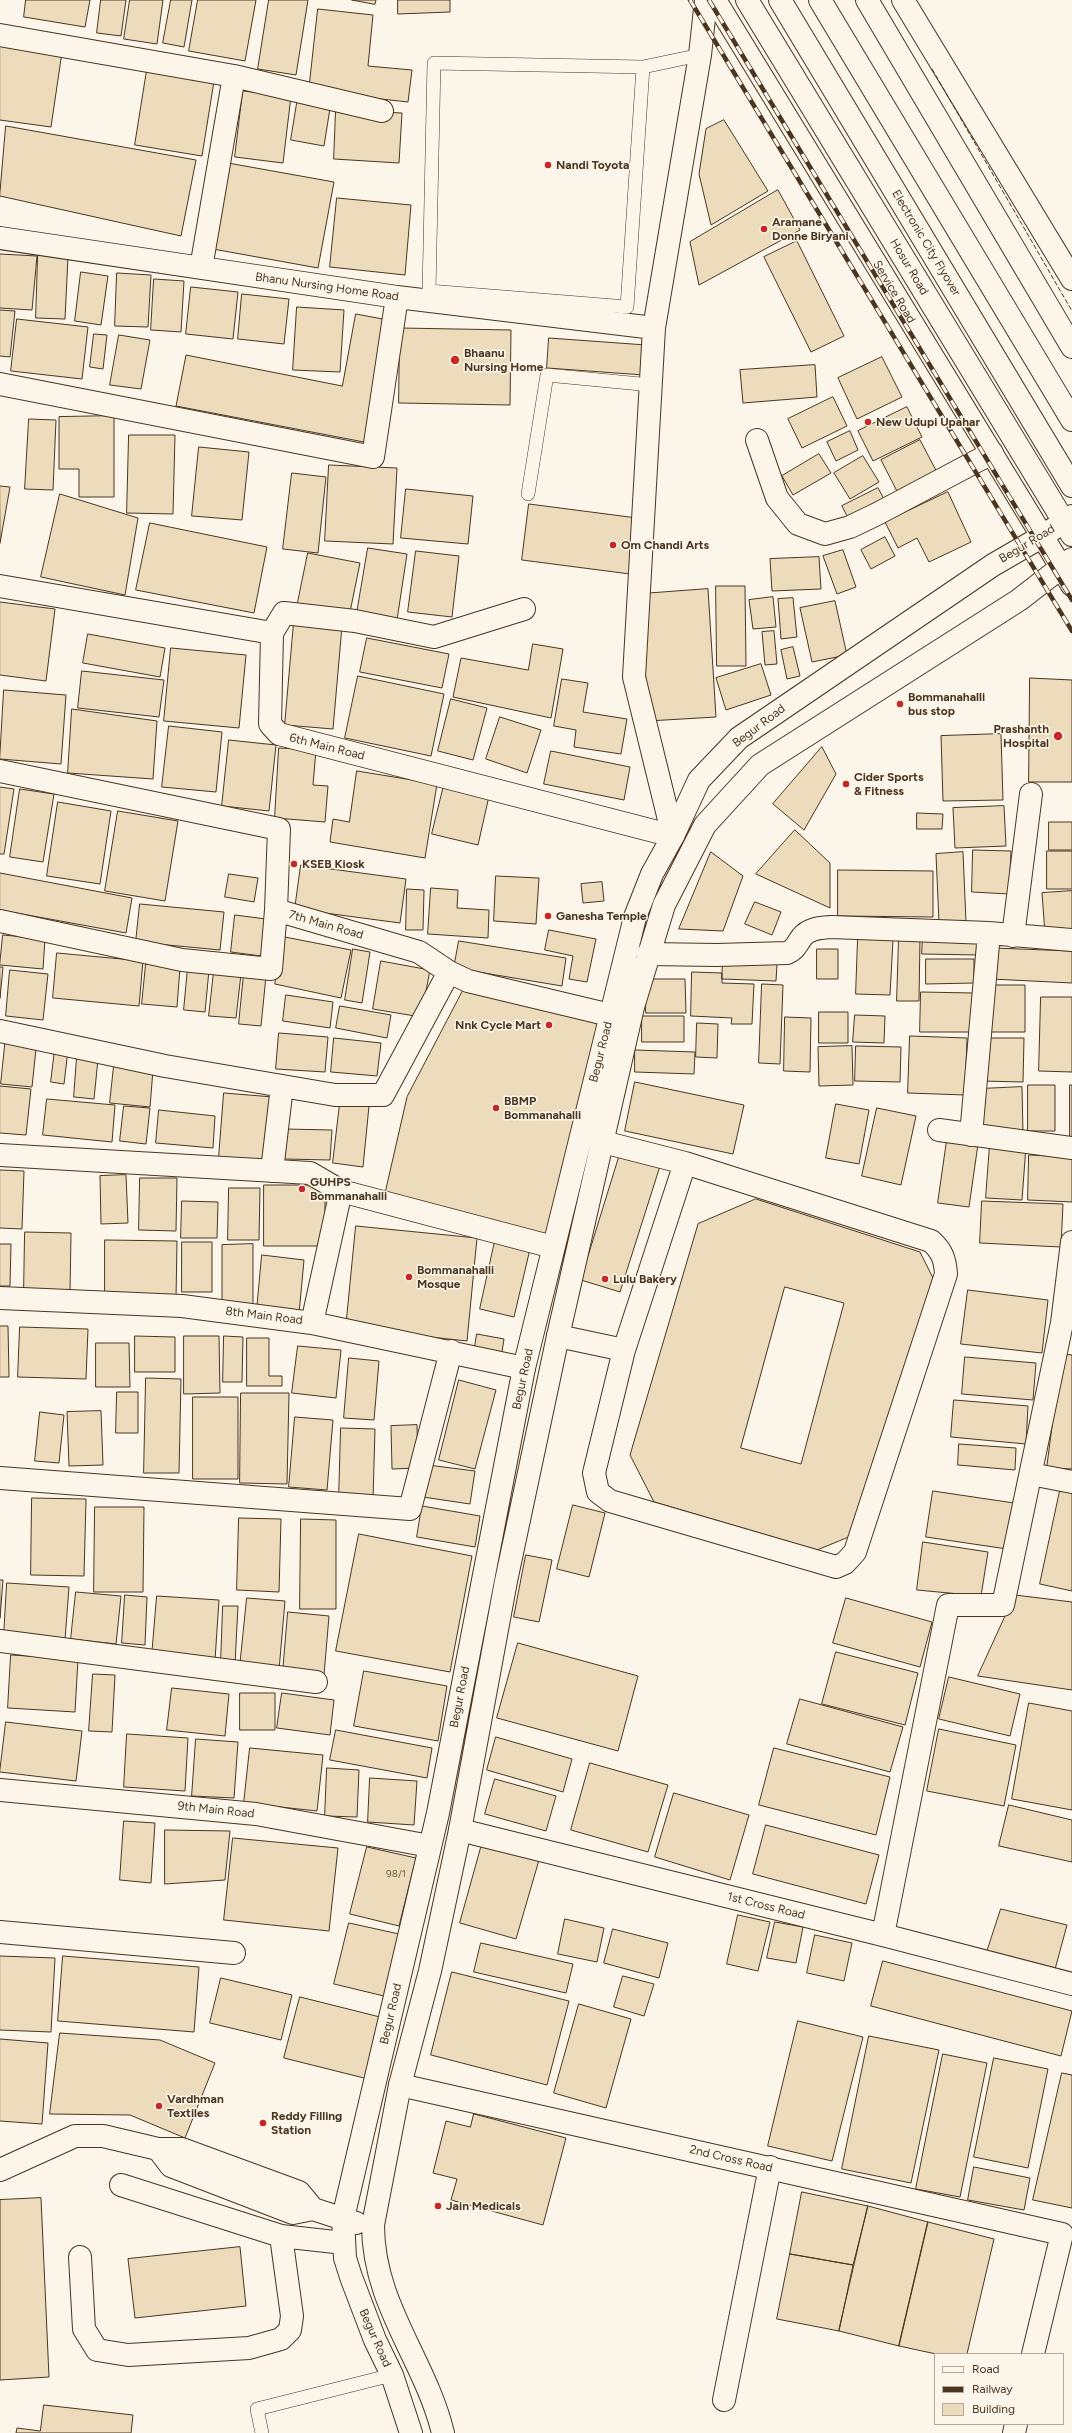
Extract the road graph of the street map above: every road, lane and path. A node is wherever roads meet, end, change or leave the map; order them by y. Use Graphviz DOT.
graph roads {
  1 [pos="706,0"];
  2 [pos="715,0"];
  3 [pos="747,0"];
  4 [pos="780,0"];
  5 [pos="820,0"];
  6 [pos="867,0"];
  7 [pos="903,0"];
  8 [pos="0,34"];
  9 [pos="700,55"];
  10 [pos="643,67"];
  11 [pos="234,76"];
  12 [pos="382,111"];
  13 [pos="0,238"];
  14 [pos="1065,256"];
  15 [pos="201,268"];
  16 [pos="1072,279"];
  17 [pos="397,297"];
  18 [pos="654,328"];
  19 [pos="1072,347"];
  20 [pos="0,384"];
  21 [pos="651,385"];
  22 [pos="1072,420"];
  23 [pos="757,440"];
  24 [pos="992,453"];
  25 [pos="1072,486"];
  26 [pos="528,494"];
  27 [pos="1069,524"];
  28 [pos="1043,536"];
  29 [pos="1068,570"];
  30 [pos="0,586"];
  31 [pos="524,609"];
  32 [pos="272,633"];
  33 [pos="0,771"];
  34 [pos="1031,794"];
  35 [pos="673,836"];
  36 [pos="276,910"];
  37 [pos="0,921"];
  38 [pos="989,933"];
  39 [pos="1013,936"];
  40 [pos="1072,940"];
  41 [pos="648,954"];
  42 [pos="449,972"];
  43 [pos="610,1016"];
  44 [pos="0,1031"];
  45 [pos="282,1086"];
  46 [pos="939,1130"];
  47 [pos="971,1134"];
  48 [pos="603,1142"];
  49 [pos="1072,1148"];
  50 [pos="0,1155"];
  51 [pos="685,1163"];
  52 [pos="272,1171"];
  53 [pos="341,1191"];
  54 [pos="1072,1242"];
  55 [pos="553,1247"];
  56 [pos="0,1298"];
  57 [pos="312,1323"];
  58 [pos="1067,1324"];
  59 [pos="558,1336"];
  60 [pos="624,1350"];
  61 [pos="451,1351"];
  62 [pos="524,1368"];
  63 [pos="1031,1474"];
  64 [pos="0,1478"];
  65 [pos="1072,1482"];
  66 [pos="0,1641"];
  67 [pos="316,1682"];
  68 [pos="0,1790"];
  69 [pos="460,1830"];
  70 [pos="430,1846"];
  71 [pos="0,1932"];
  72 [pos="883,1935"];
  73 [pos="234,1953"];
  74 [pos="1072,1984"];
  75 [pos="400,2085"];
  76 [pos="770,2167"];
  77 [pos="0,2170"];
  78 [pos="121,2185"];
  79 [pos="343,2218"];
  80 [pos="373,2228"];
  81 [pos="281,2236"];
  82 [pos="344,2244"];
  83 [pos="80,2257"];
  84 [pos="1033,2353"];
  85 [pos="392,2375"];
  86 [pos="724,2400"];
  87 [pos="262,2433"];
  88 [pos="411,2433"];
  89 [pos="443,2433"];
  1 -- 9 [label="main road"];
  2 -- 24 [label="main road, Service Road"];
  3 -- 27 [label="main road, Hosur Road"];
  4 -- 25 [label="main road, Electronic City Flyover"];
  5 -- 22 [label="main road"];
  6 -- 19 [label="main road"];
  7 -- 14 [label="main road"];
  8 -- 11 [label="main road"];
  9 -- 10 [label="lane"];
  9 -- 18 [label="main road"];
  10 -- 10 [label="lane"];
  11 -- 12 [label="main road"];
  11 -- 15 [label="main road"];
  13 -- 15 [label="main road, Bhanu Nursing Home Road"];
  14 -- 16 [label="main road"];
  15 -- 17 [label="main road, Bhanu Nursing Home Road"];
  17 -- 18 [label="main road, Bhanu Nursing Home Road"];
  17 -- 20 [label="main road"];
  18 -- 21 [label="main road"];
  21 -- 26 [label="lane"];
  21 -- 35 [label="main road"];
  23 -- 24 [label="main road"];
  24 -- 28 [label="main road, Service Road"];
  27 -- 28 [label="main road, Begur Road"];
  28 -- 29 [label="main road, Service Road"];
  28 -- 35 [label="main road, Begur Road"];
  29 -- 41 [label="main road, Begur Road"];
  30 -- 32 [label="main road"];
  31 -- 32 [label="main road"];
  32 -- 35 [label="main road, 6th Main Road"];
  33 -- 36 [label="main road, 7th Main Road"];
  34 -- 39 [label="main road"];
  35 -- 43 [label="main road, Begur Road"];
  36 -- 37 [label="main road"];
  36 -- 42 [label="main road, 7th Main Road"];
  38 -- 39 [label="main road"];
  38 -- 41 [label="main road"];
  38 -- 47 [label="main road"];
  39 -- 40 [label="main road"];
  41 -- 48 [label="main road, Begur Road"];
  42 -- 43 [label="main road, 7th Main Road"];
  42 -- 45 [label="main road"];
  43 -- 55 [label="main road, Begur Road"];
  44 -- 45 [label="main road"];
  45 -- 52 [label="main road"];
  46 -- 47 [label="main road"];
  47 -- 49 [label="main road"];
  48 -- 51 [label="main road"];
  48 -- 59 [label="main road, Begur Road"];
  50 -- 52 [label="main road"];
  51 -- 60 [label="main road"];
  51 -- 60 [label="main road"];
  52 -- 53 [label="main road"];
  53 -- 55 [label="main road"];
  53 -- 57 [label="main road"];
  54 -- 58 [label="main road"];
  55 -- 62 [label="main road, Begur Road"];
  56 -- 57 [label="main road, 8th Main Road"];
  57 -- 61 [label="main road, 8th Main Road"];
  58 -- 63 [label="main road"];
  59 -- 60 [label="main road"];
  59 -- 69 [label="main road, Begur Road"];
  61 -- 62 [label="main road, 8th Main Road"];
  61 -- 64 [label="main road"];
  62 -- 70 [label="main road, Begur Road"];
  63 -- 65 [label="main road"];
  63 -- 72 [label="main road"];
  66 -- 67 [label="main road"];
  68 -- 70 [label="main road, 9th Main Road"];
  69 -- 72 [label="main road, 1st Cross Road"];
  69 -- 75 [label="main road, Begur Road"];
  70 -- 79 [label="main road, Begur Road"];
  71 -- 73 [label="main road"];
  72 -- 74 [label="main road, 1st Cross Road"];
  75 -- 76 [label="main road, 2nd Cross Road"];
  75 -- 80 [label="main road, Begur Road"];
  76 -- 84 [label="main road, 2nd Cross Road"];
  76 -- 86 [label="main road"];
  77 -- 79 [label="main road"];
  78 -- 81 [label="main road"];
  79 -- 80 [label="main road"];
  79 -- 82 [label="main road, Begur Road"];
  80 -- 89 [label="main road, Begur Road"];
  81 -- 82 [label="main road"];
  81 -- 83 [label="main road"];
  82 -- 85 [label="main road, Begur Road"];
  85 -- 87 [label="lane"];
  85 -- 88 [label="main road, Begur Road"];
}
